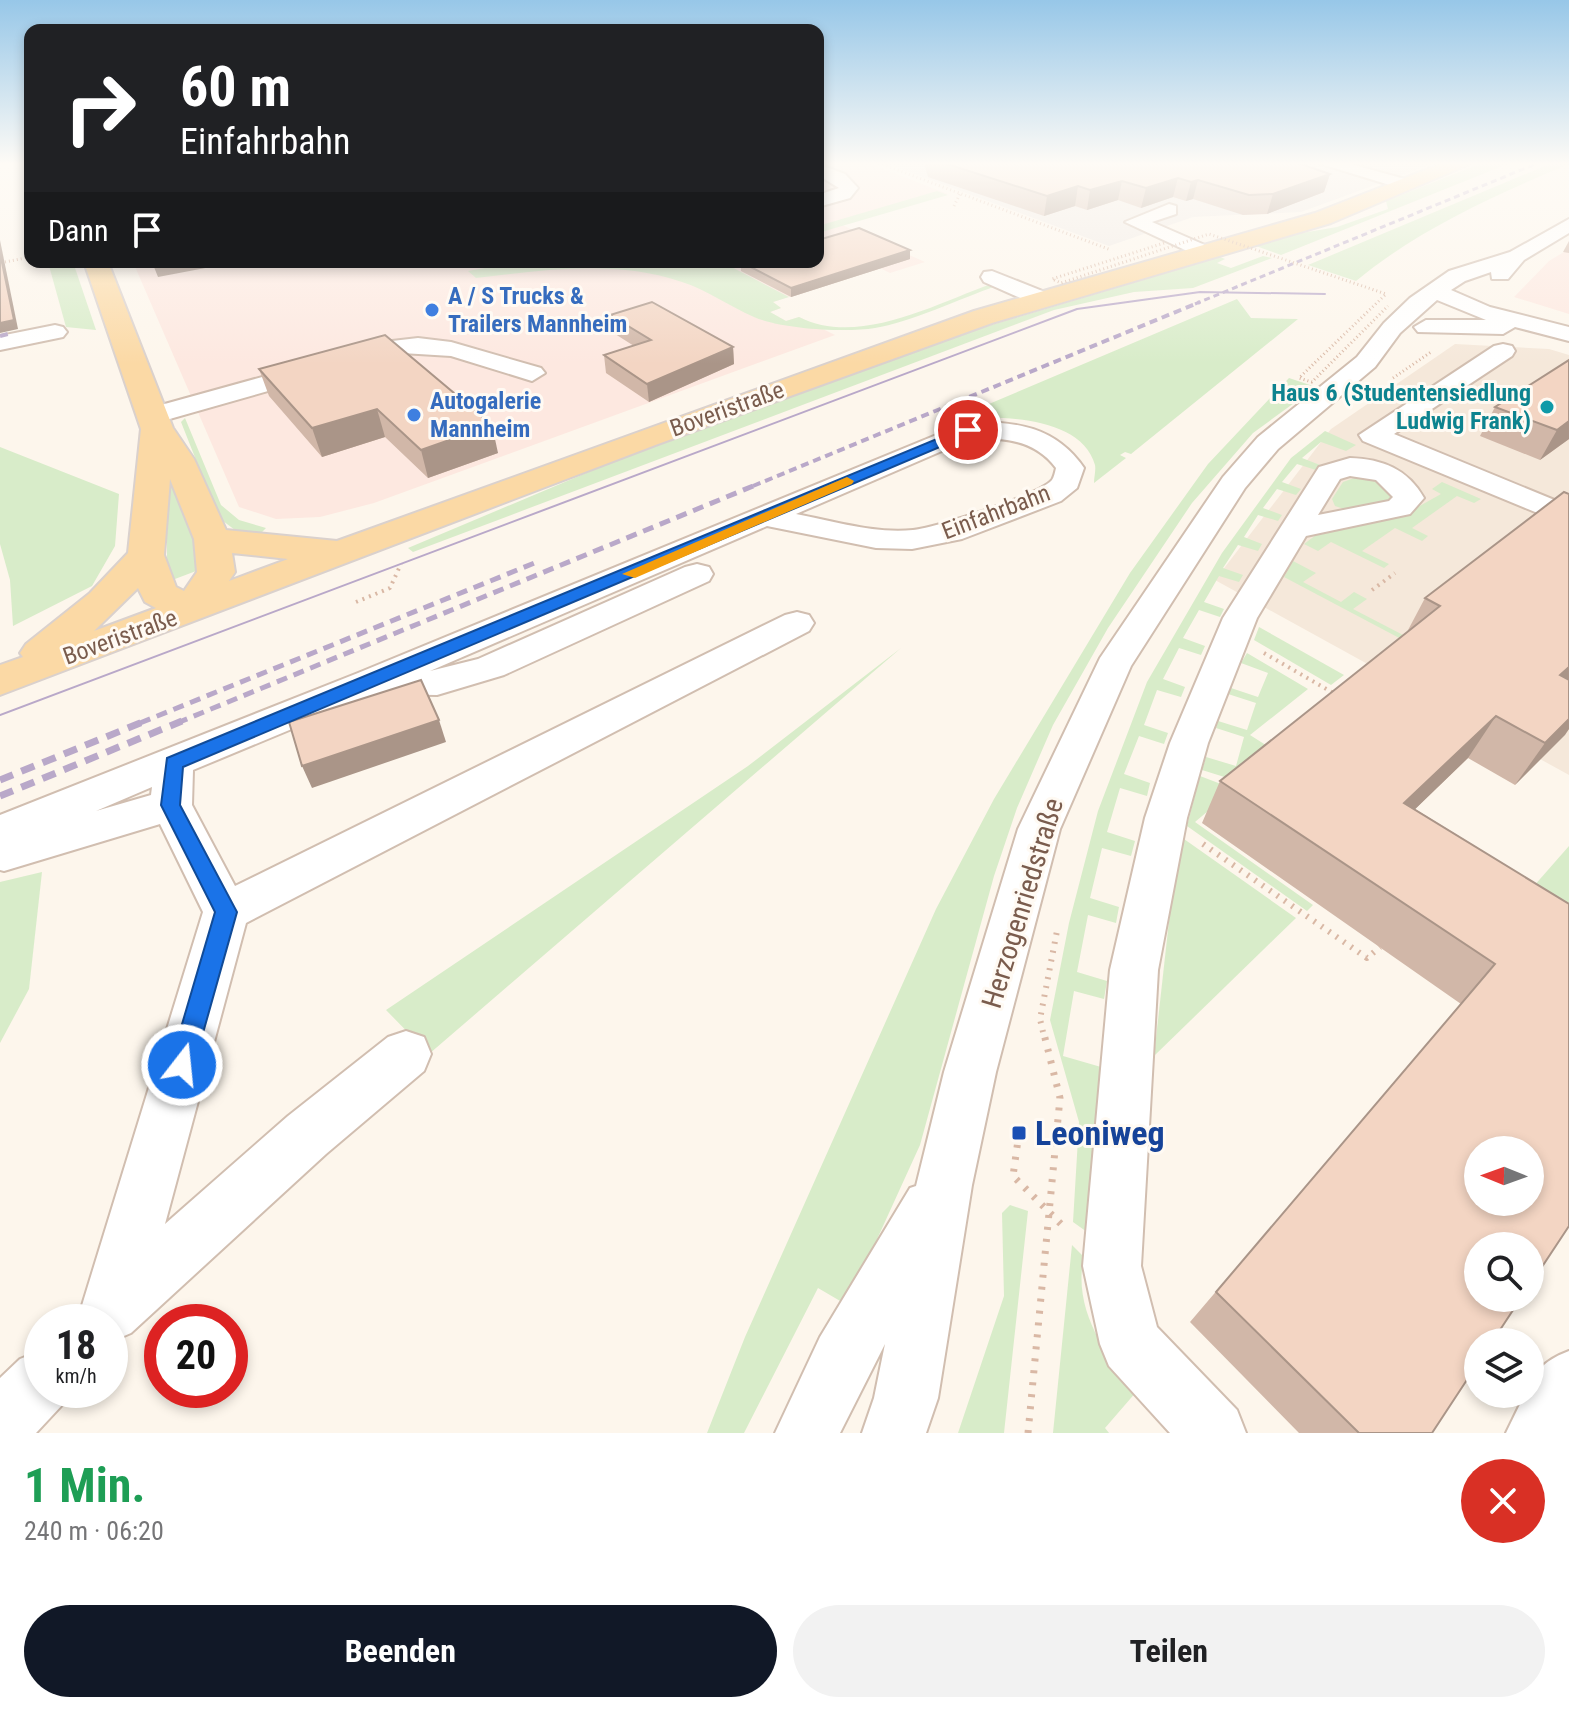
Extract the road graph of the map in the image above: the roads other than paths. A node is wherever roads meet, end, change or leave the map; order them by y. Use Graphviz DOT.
graph roads {
  1 [pos="1162,230"];
  2 [pos="1268,230"];
  3 [pos="1561,230"];
  4 [pos="1208,243"];
  5 [pos="1517,256"];
  6 [pos="98,268"];
  7 [pos="992,277"];
  8 [pos="1435,291"];
  9 [pos="1042,299"];
  10 [pos="1466,300"];
  11 [pos="1426,327"];
  12 [pos="1535,327"];
  13 [pos="1569,327"];
  14 [pos="55,332"];
  15 [pos="1569,334"];
  16 [pos="0,343"];
  17 [pos="1503,351"];
  18 [pos="1366,362"];
  19 [pos="532,373"];
  20 [pos="154,422"];
  21 [pos="1413,452"];
  22 [pos="1381,473"];
  23 [pos="1569,516"];
  24 [pos="767,517"];
  25 [pos="807,526"];
  26 [pos="1295,529"];
  27 [pos="212,539"];
  28 [pos="349,549"];
  29 [pos="146,555"];
  30 [pos="191,610"];
  31 [pos="797,623"];
  32 [pos="5,679"];
  33 [pos="371,682"];
  34 [pos="172,784"];
  35 [pos="0,833"];
  36 [pos="0,855"];
  37 [pos="226,912"];
  38 [pos="406,1054"];
  39 [pos="944,1185"];
  40 [pos="110,1304"];
  41 [pos="119,1304"];
  42 [pos="24,1399"];
  43 [pos="903,1421"];
  44 [pos="0,1424"];
  45 [pos="807,1433"];
  46 [pos="1214,1433"];
  1 -- 4 [label="street"];
  2 -- 4 [label="main road, Boveristraße"];
  3 -- 5 [label="street"];
  4 -- 9 [label="main road, Boveristraße"];
  5 -- 8 [label="street, Herzogenriedstraße"];
  5 -- 10 [label="street, Herzogenriedstraße"];
  6 -- 20 [label="main road"];
  7 -- 9 [label="street"];
  8 -- 10 [label="street"];
  8 -- 18 [label="street, Herzogenriedstraße"];
  9 -- 28 [label="main road, Boveristraße"];
  10 -- 11 [label="street, Herzogenriedstraße"];
  10 -- 12 [label="street"];
  10 -- 13 [label="street"];
  11 -- 12 [label="street"];
  11 -- 18 [label="street, Herzogenriedstraße"];
  12 -- 15 [label="street"];
  14 -- 16 [label="street"];
  17 -- 21 [label="street"];
  18 -- 39 [label="street, Herzogenriedstraße"];
  19 -- 20 [label="street"];
  20 -- 27 [label="main road"];
  20 -- 29 [label="main road"];
  21 -- 22 [label="street"];
  21 -- 23 [label="street"];
  22 -- 26 [label="street"];
  22 -- 26 [label="street"];
  24 -- 25 [label="street, Einfahrbahn"];
  24 -- 25 [label="street, Einfahrbahn"];
  24 -- 33 [label="street, Einfahrbahn"];
  25 -- 33 [label="street"];
  26 -- 46 [label="street"];
  27 -- 28 [label="main road"];
  27 -- 30 [label="main road"];
  28 -- 30 [label="main road, Boveristraße"];
  29 -- 30 [label="main road"];
  29 -- 32 [label="main road"];
  30 -- 32 [label="main road, Boveristraße"];
  31 -- 37 [label="street"];
  33 -- 34 [label="street, Einfahrbahn"];
  34 -- 35 [label="street, Einfahrbahn"];
  34 -- 36 [label="street"];
  34 -- 37 [label="street"];
  37 -- 40 [label="street"];
  38 -- 41 [label="street"];
  39 -- 43 [label="street, Herzogenriedstraße"];
  39 -- 45 [label="street"];
  42 -- 44 [label="street"];
}
